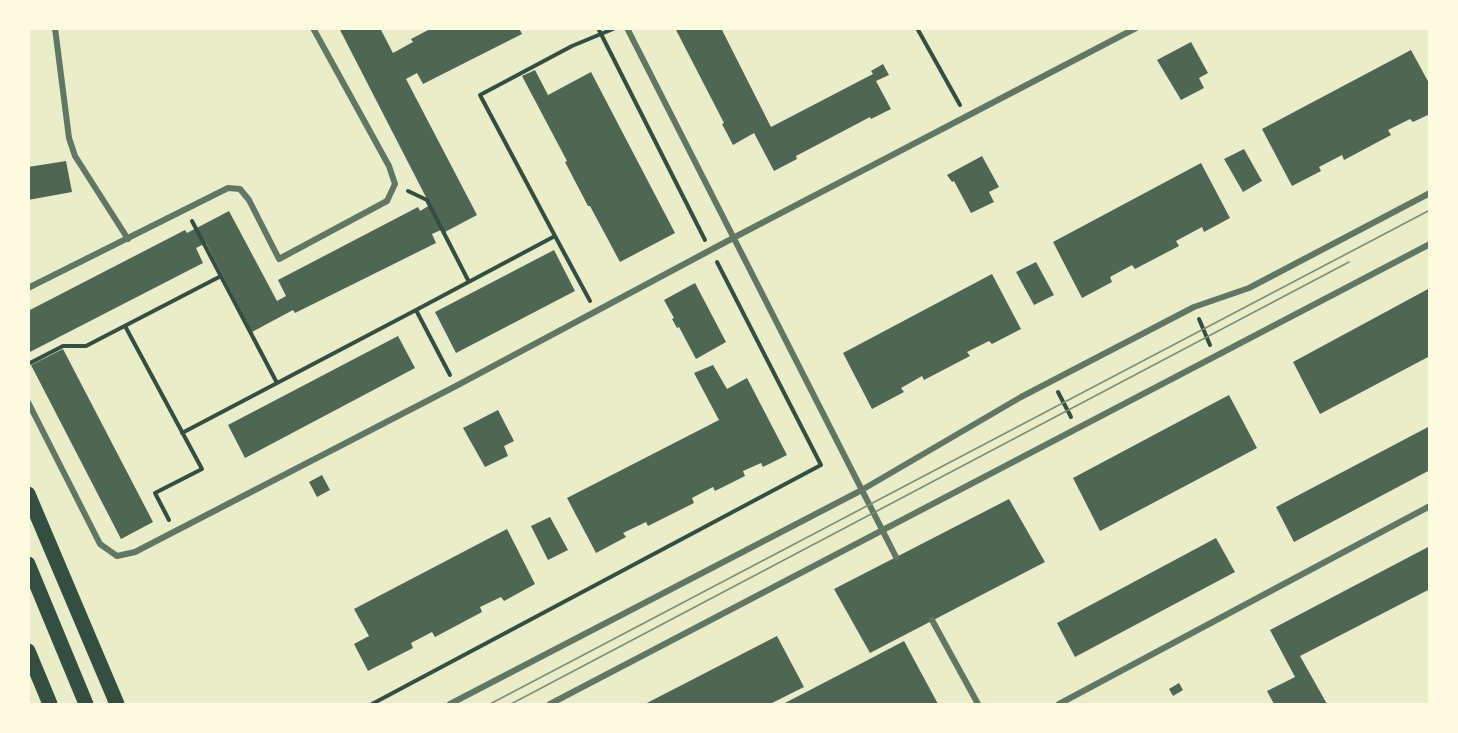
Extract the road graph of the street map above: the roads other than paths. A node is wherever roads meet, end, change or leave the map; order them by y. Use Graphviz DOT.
graph roads {
  1 [pos="56,28"];
  2 [pos="313,28"];
  3 [pos="627,28"];
  4 [pos="1136,28"];
  5 [pos="1430,193"];
  6 [pos="735,237"];
  7 [pos="128,239"];
  8 [pos="1430,244"];
  9 [pos="28,288"];
  10 [pos="28,402"];
  11 [pos="860,491"];
  12 [pos="28,494"];
  13 [pos="1430,506"];
  14 [pos="882,530"];
  15 [pos="896,557"];
  16 [pos="28,564"];
  17 [pos="932,620"];
  18 [pos="28,651"];
  19 [pos="50,705"];
  20 [pos="86,705"];
  21 [pos="117,705"];
  22 [pos="450,705"];
  23 [pos="549,705"];
  24 [pos="978,705"];
  25 [pos="1059,705"];
  1 -- 7 [label="street"];
  2 -- 7 [label="street"];
  3 -- 6 [label="street"];
  4 -- 6 [label="street"];
  5 -- 11 [label="street"];
  6 -- 10 [label="street"];
  6 -- 11 [label="street"];
  7 -- 9 [label="street"];
  8 -- 14 [label="street"];
  11 -- 14 [label="street"];
  11 -- 22 [label="street"];
  12 -- 21 [label="main road"];
  13 -- 25 [label="street"];
  14 -- 15 [label="street"];
  14 -- 23 [label="street"];
  16 -- 20 [label="main road"];
  17 -- 24 [label="street"];
  18 -- 19 [label="main road"];
}
